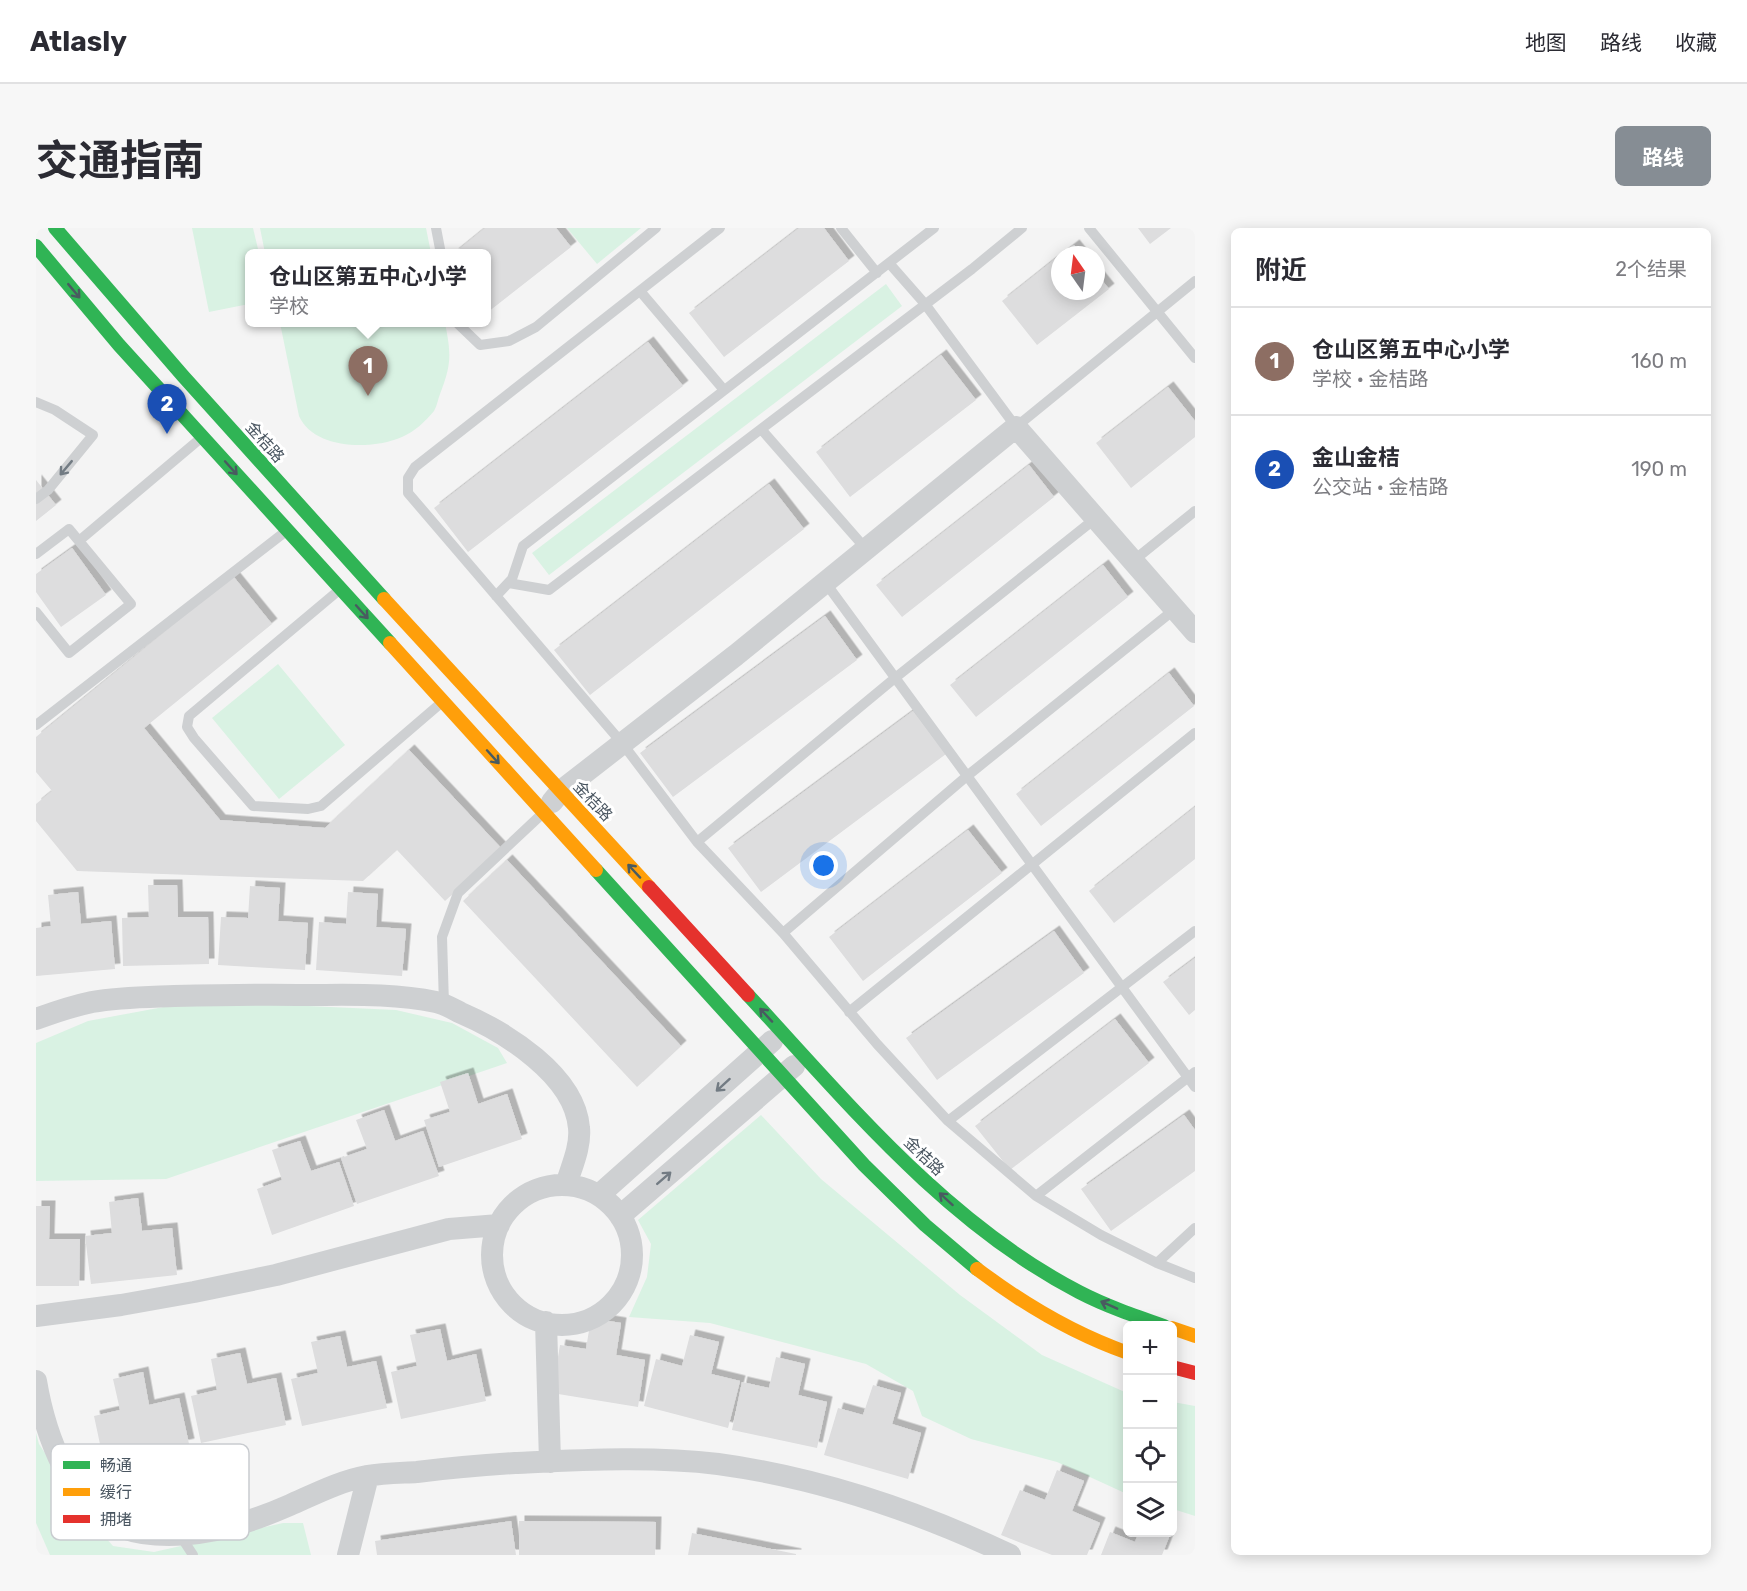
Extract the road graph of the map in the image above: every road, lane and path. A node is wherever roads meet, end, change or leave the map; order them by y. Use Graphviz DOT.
graph roads {
  1 [pos="55,228"];
  2 [pos="436,228"];
  3 [pos="656,228"];
  4 [pos="720,228"];
  5 [pos="841,228"];
  6 [pos="934,228"];
  7 [pos="1022,228"];
  8 [pos="1089,228"];
  9 [pos="36,246"];
  10 [pos="440,249"];
  11 [pos="889,263"];
  12 [pos="878,273"];
  13 [pos="1195,281"];
  14 [pos="640,291"];
  15 [pos="925,304"];
  16 [pos="1157,312"];
  17 [pos="461,327"];
  18 [pos="1195,358"];
  19 [pos="724,390"];
  20 [pos="36,402"];
  21 [pos="1017,427"];
  22 [pos="761,429"];
  23 [pos="202,437"];
  24 [pos="36,499"];
  25 [pos="1195,511"];
  26 [pos="1096,518"];
  27 [pos="287,530"];
  28 [pos="80,540"];
  29 [pos="866,549"];
  30 [pos="36,554"];
  31 [pos="1133,561"];
  32 [pos="825,582"];
  33 [pos="508,583"];
  34 [pos="340,588"];
  35 [pos="496,596"];
  36 [pos="1175,609"];
  37 [pos="36,612"];
  38 [pos="1195,632"];
  39 [pos="895,678"];
  40 [pos="443,702"];
  41 [pos="36,725"];
  42 [pos="1195,734"];
  43 [pos="622,743"];
  44 [pos="967,776"];
  45 [pos="561,791"];
  46 [pos="544,813"];
  47 [pos="697,842"];
  48 [pos="1031,864"];
  49 [pos="1195,931"];
  50 [pos="783,933"];
  51 [pos="1121,987"];
  52 [pos="444,1005"];
  53 [pos="849,1011"];
  54 [pos="36,1019"];
  55 [pos="782,1032"];
  56 [pos="760,1051"];
  57 [pos="805,1057"];
  58 [pos="1191,1074"];
  59 [pos="783,1076"];
  60 [pos="1195,1087"];
  61 [pos="948,1121"];
  62 [pos="566,1185"];
  63 [pos="599,1195"];
  64 [pos="1036,1196"];
  65 [pos="620,1216"];
  66 [pos="499,1225"];
  67 [pos="1195,1228"];
  68 [pos="1157,1263"];
  69 [pos="1195,1278"];
  70 [pos="36,1316"];
  71 [pos="1150,1321"];
  72 [pos="546,1322"];
  73 [pos="1177,1329"];
  74 [pos="1195,1336"];
  75 [pos="1123,1351"];
  76 [pos="1177,1368"];
  77 [pos="1195,1373"];
  78 [pos="36,1381"];
  79 [pos="53,1444"];
  80 [pos="550,1462"];
  81 [pos="368,1476"];
  82 [pos="249,1522"];
  83 [pos="183,1540"];
  84 [pos="193,1555"];
  85 [pos="348,1555"];
  86 [pos="1010,1555"];
  1 -- 45 [label="main road, 金桔路"];
  2 -- 10 [label="lane"];
  3 -- 17 [label="lane"];
  4 -- 14 [label="lane"];
  5 -- 12 [label="lane"];
  6 -- 11 [label="lane"];
  7 -- 15 [label="lane"];
  8 -- 16 [label="lane"];
  9 -- 23 [label="main road, one-way"];
  11 -- 12 [label="lane"];
  11 -- 15 [label="lane"];
  12 -- 19 [label="lane"];
  13 -- 16 [label="lane"];
  14 -- 19 [label="lane"];
  14 -- 35 [label="lane"];
  15 -- 21 [label="lane"];
  15 -- 22 [label="lane"];
  16 -- 18 [label="lane"];
  16 -- 21 [label="lane"];
  19 -- 33 [label="lane"];
  20 -- 24 [label="lane, one-way"];
  21 -- 26 [label="street"];
  21 -- 29 [label="street"];
  22 -- 29 [label="lane"];
  22 -- 33 [label="lane"];
  23 -- 27 [label="main road, one-way"];
  23 -- 28 [label="lane"];
  25 -- 31 [label="lane"];
  26 -- 31 [label="street"];
  26 -- 39 [label="lane"];
  27 -- 34 [label="main road"];
  27 -- 41 [label="lane"];
  28 -- 30 [label="lane"];
  28 -- 37 [label="lane"];
  29 -- 32 [label="street"];
  31 -- 36 [label="street"];
  32 -- 39 [label="lane"];
  32 -- 43 [label="street"];
  33 -- 35 [label="lane"];
  34 -- 40 [label="main road, one-way"];
  34 -- 40 [label="lane"];
  35 -- 43 [label="lane"];
  36 -- 38 [label="street"];
  36 -- 44 [label="lane"];
  39 -- 44 [label="lane"];
  39 -- 47 [label="lane"];
  40 -- 46 [label="main road, one-way"];
  42 -- 48 [label="lane"];
  43 -- 45 [label="street"];
  43 -- 47 [label="lane"];
  44 -- 48 [label="lane"];
  44 -- 50 [label="lane"];
  45 -- 46 [label="street"];
  55 -- 45 [label="main road, 金桔路, one-way"];
  46 -- 52 [label="lane"];
  46 -- 56 [label="main road"];
  47 -- 50 [label="lane"];
  48 -- 51 [label="lane"];
  48 -- 53 [label="lane"];
  49 -- 51 [label="lane"];
  50 -- 53 [label="lane"];
  51 -- 58 [label="lane"];
  51 -- 61 [label="lane"];
  52 -- 54 [label="street"];
  52 -- 62 [label="street"];
  53 -- 61 [label="lane"];
  55 -- 56 [label="street"];
  55 -- 57 [label="main road, 金桔路"];
  56 -- 59 [label="main road"];
  56 -- 63 [label="street, one-way"];
  57 -- 59 [label="street"];
  71 -- 57 [label="main road, 金桔路, one-way"];
  58 -- 60 [label="lane"];
  58 -- 64 [label="lane"];
  65 -- 59 [label="street, one-way"];
  59 -- 75 [label="main road"];
  61 -- 64 [label="lane"];
  62 -- 63 [label="street"];
  62 -- 66 [label="street"];
  63 -- 65 [label="street"];
  64 -- 68 [label="lane"];
  65 -- 72 [label="street"];
  66 -- 70 [label="street"];
  66 -- 72 [label="street"];
  67 -- 68 [label="lane"];
  68 -- 69 [label="lane"];
  72 -- 80 [label="street"];
  73 -- 74 [label="main road"];
  76 -- 77 [label="main road"];
  78 -- 79 [label="street"];
  80 -- 81 [label="street"];
  80 -- 86 [label="street"];
  81 -- 82 [label="street"];
  81 -- 85 [label="street"];
  83 -- 84 [label="lane"];
}
